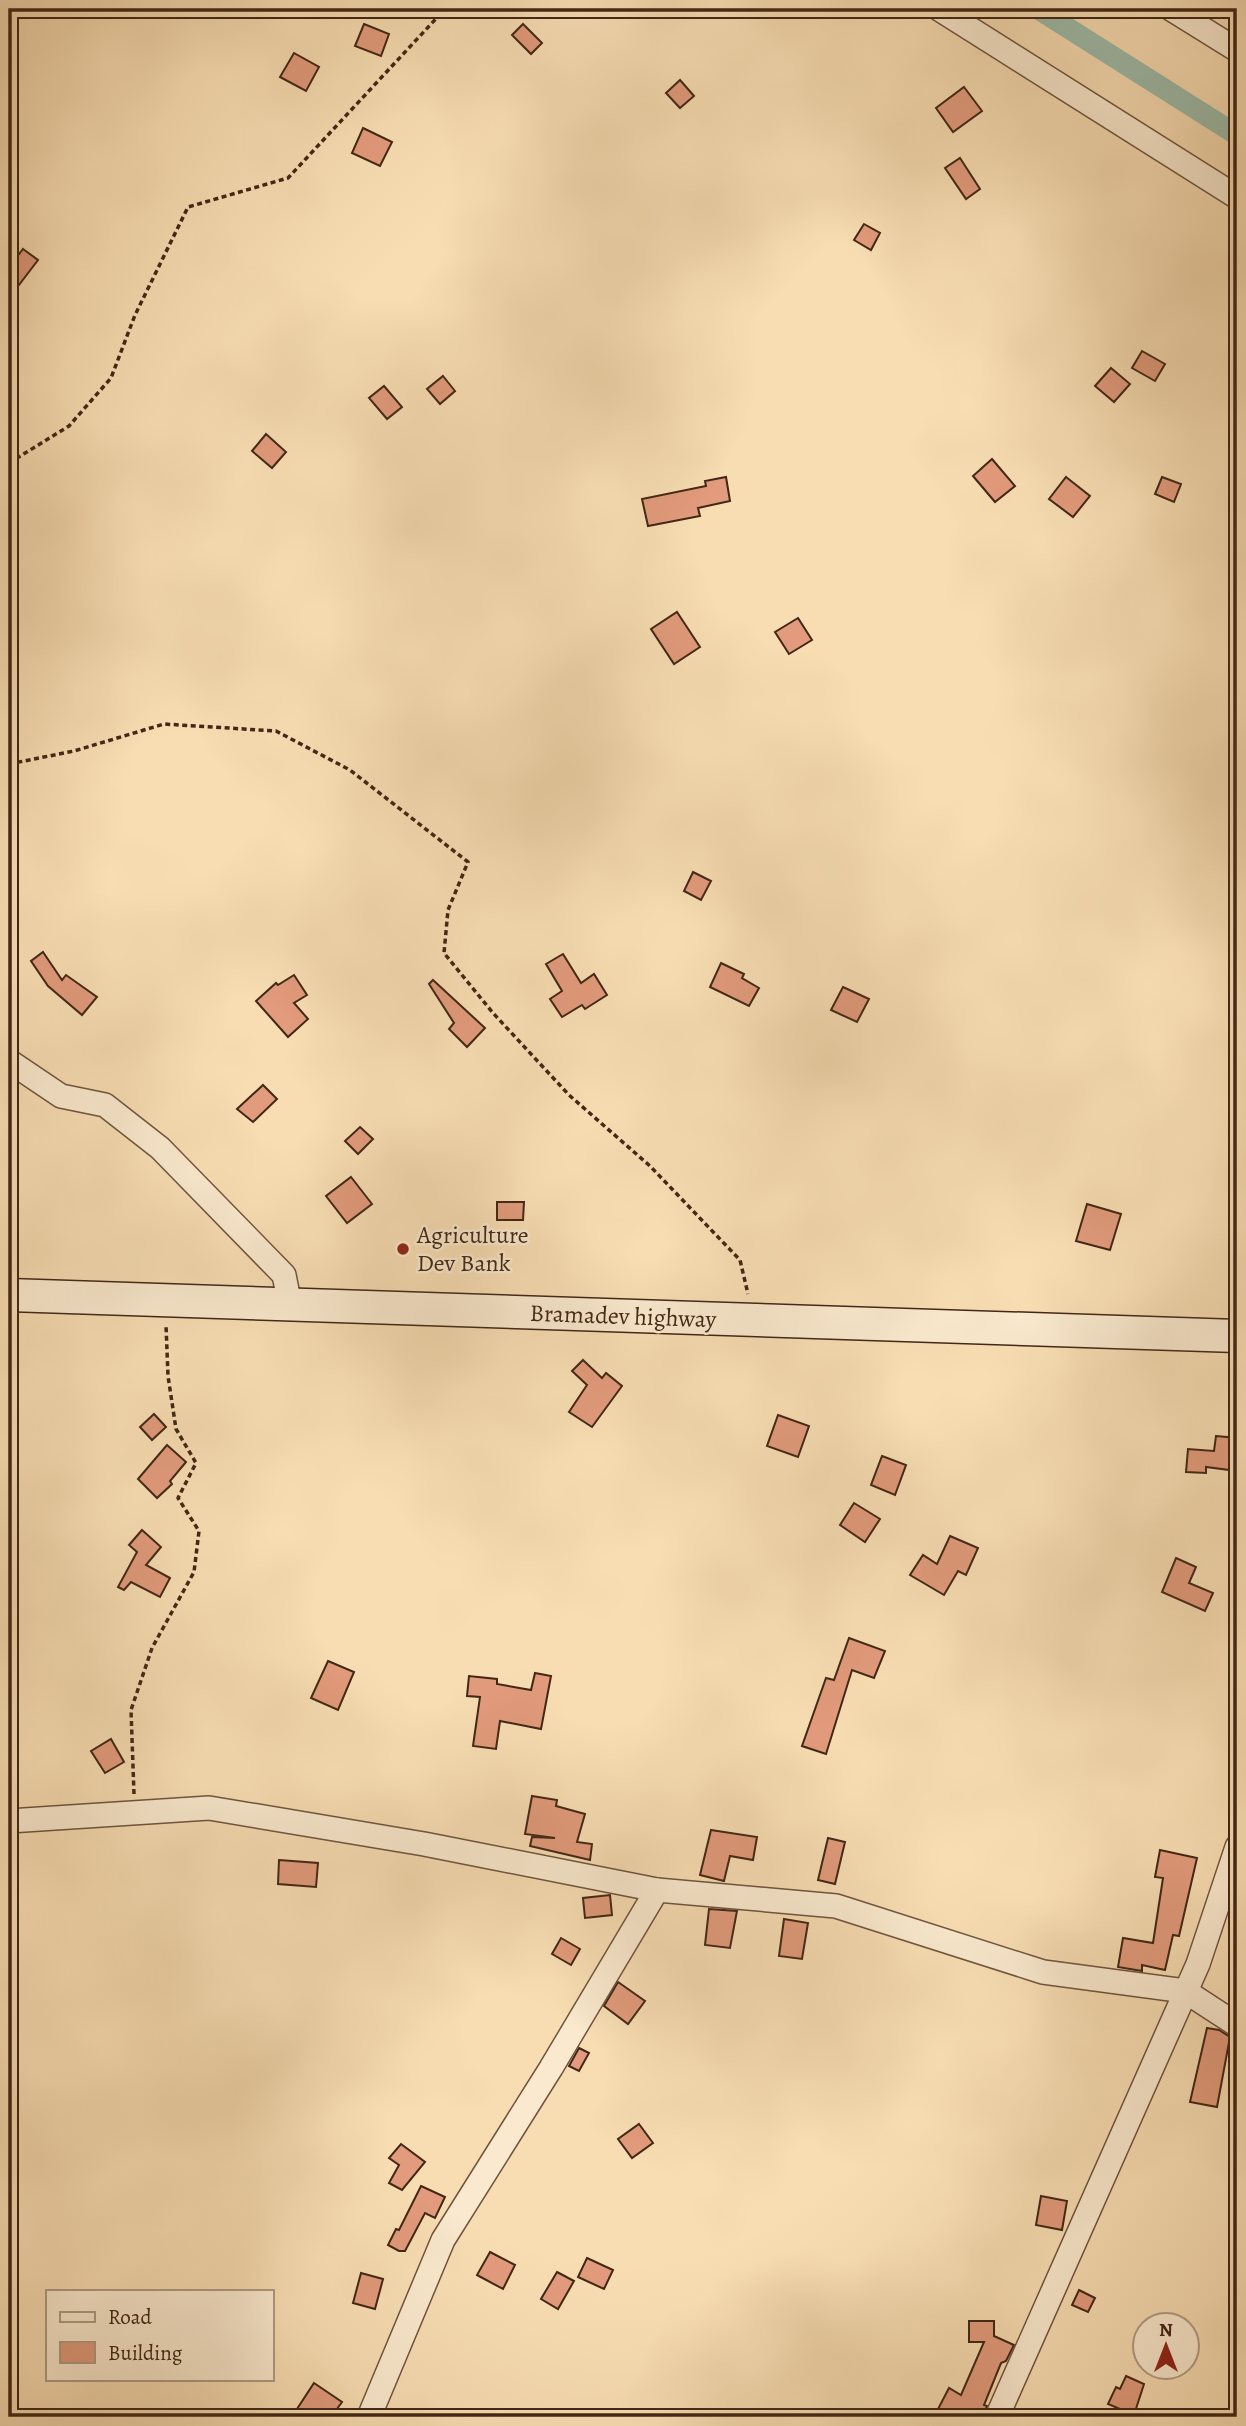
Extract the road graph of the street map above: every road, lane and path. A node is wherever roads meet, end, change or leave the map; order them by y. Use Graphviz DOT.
graph roads {
  1 [pos="445,9"];
  2 [pos="939,9"];
  3 [pos="1171,9"];
  4 [pos="1237,50"];
  5 [pos="1237,197"];
  6 [pos="9,463"];
  7 [pos="9,764"];
  8 [pos="9,1061"];
  9 [pos="9,1295"];
  10 [pos="164,1301"];
  11 [pos="290,1305"];
  12 [pos="754,1320"];
  13 [pos="1237,1336"];
  14 [pos="134,1813"];
  15 [pos="9,1821"];
  16 [pos="1237,1847"];
  17 [pos="657,1890"];
  18 [pos="1185,1992"];
  19 [pos="1237,2025"];
  20 [pos="369,2417"];
  21 [pos="997,2417"];
  1 -- 6 [label="path"];
  2 -- 5 [label="street"];
  3 -- 4 [label="street"];
  7 -- 12 [label="path"];
  8 -- 11 [label="street"];
  9 -- 10 [label="street, Bramadev highway"];
  10 -- 11 [label="street, Bramadev highway"];
  10 -- 14 [label="path"];
  11 -- 12 [label="street, Bramadev highway"];
  12 -- 13 [label="street, Bramadev highway"];
  14 -- 15 [label="street"];
  14 -- 17 [label="street"];
  16 -- 18 [label="street"];
  17 -- 18 [label="street"];
  17 -- 20 [label="street"];
  18 -- 19 [label="street"];
  18 -- 21 [label="street"];
}
